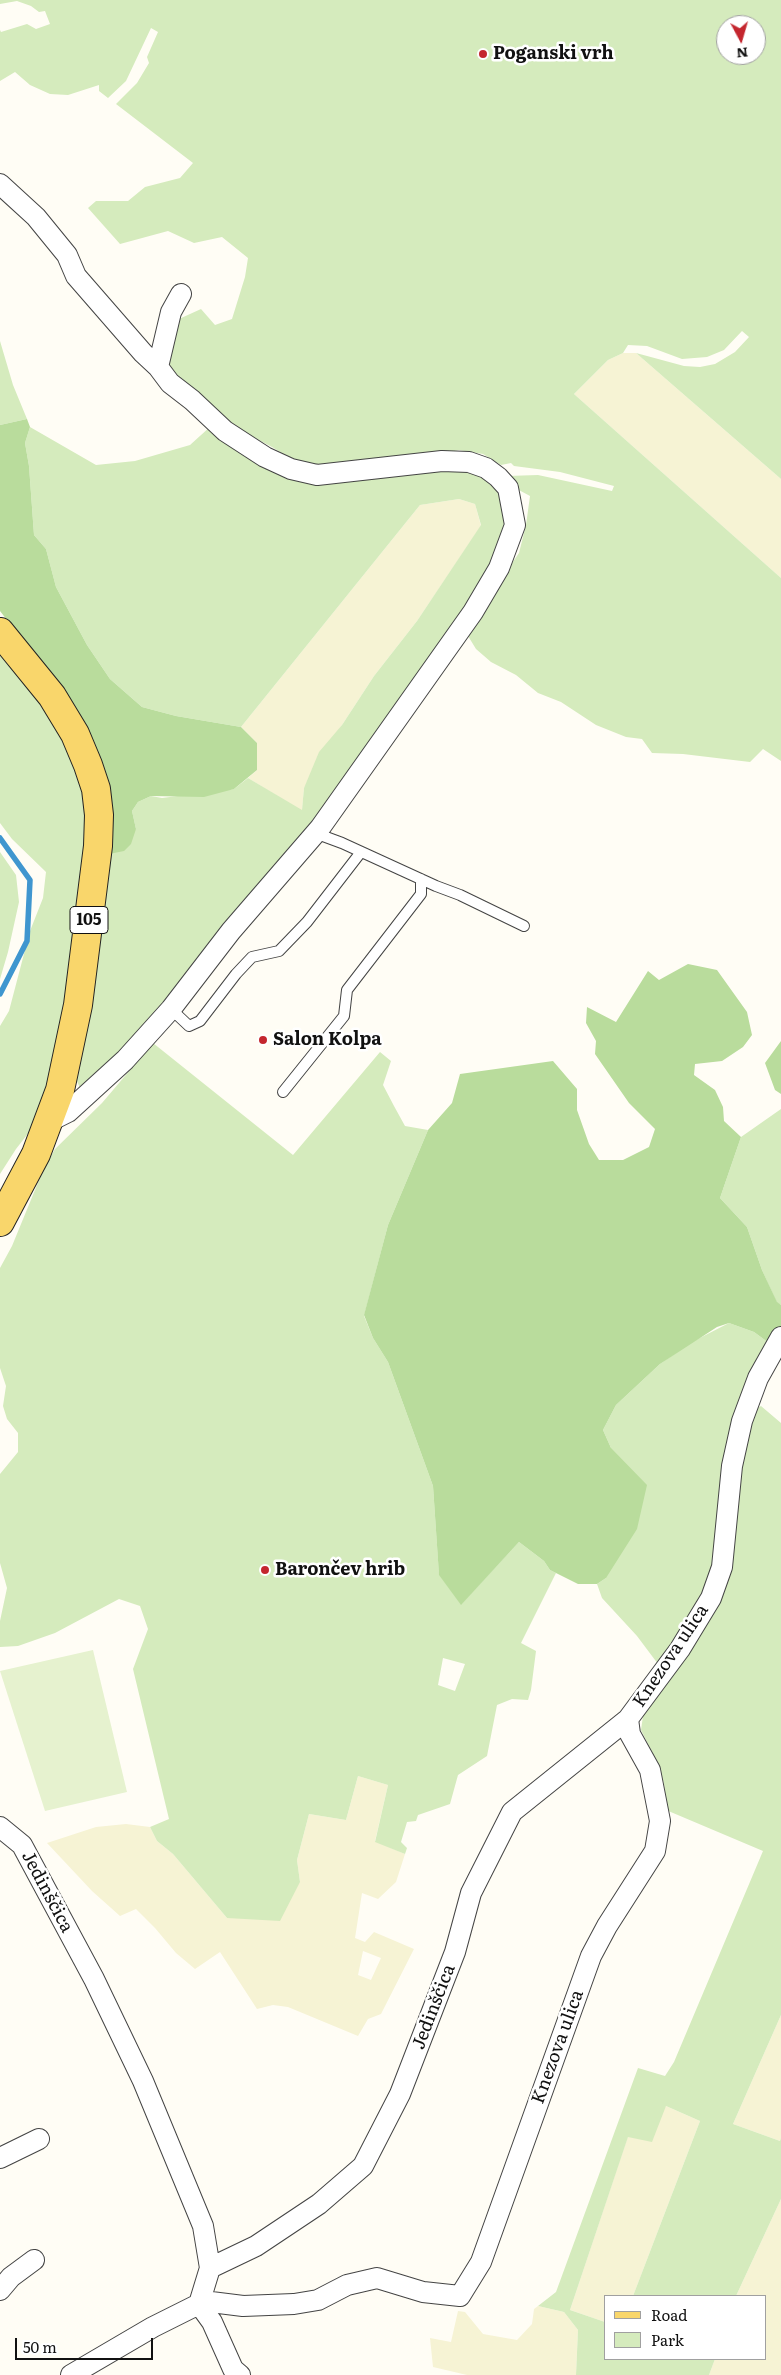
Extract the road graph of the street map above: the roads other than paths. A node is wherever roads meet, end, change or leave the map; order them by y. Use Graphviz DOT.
graph roads {
  1 [pos="0,184"];
  2 [pos="181,294"];
  3 [pos="158,367"];
  4 [pos="0,632"];
  5 [pos="315,833"];
  6 [pos="361,852"];
  7 [pos="421,879"];
  8 [pos="524,926"];
  9 [pos="171,1009"];
  10 [pos="283,1092"];
  11 [pos="48,1122"];
  12 [pos="0,1222"];
  13 [pos="781,1337"];
  14 [pos="628,1719"];
  15 [pos="0,1827"];
  16 [pos="39,2139"];
  17 [pos="0,2158"];
  18 [pos="34,2260"];
  19 [pos="210,2268"];
  20 [pos="0,2290"];
  21 [pos="199,2304"];
  22 [pos="71,2375"];
  23 [pos="240,2375"];
  1 -- 3 [label="street"];
  2 -- 3 [label="street"];
  3 -- 5 [label="street"];
  4 -- 11 [label="main road, 105"];
  5 -- 6 [label="lane"];
  5 -- 9 [label="street"];
  6 -- 7 [label="lane"];
  6 -- 9 [label="lane"];
  7 -- 8 [label="lane"];
  7 -- 10 [label="lane"];
  9 -- 11 [label="street"];
  11 -- 12 [label="main road, 105"];
  13 -- 14 [label="street, Knezova ulica"];
  14 -- 19 [label="street, Jedinščica"];
  14 -- 21 [label="street, Knezova ulica"];
  15 -- 19 [label="street, Jedinščica"];
  16 -- 17 [label="street"];
  18 -- 20 [label="street"];
  19 -- 21 [label="street, Jedinščica"];
  21 -- 22 [label="street"];
  21 -- 23 [label="street"];
}
